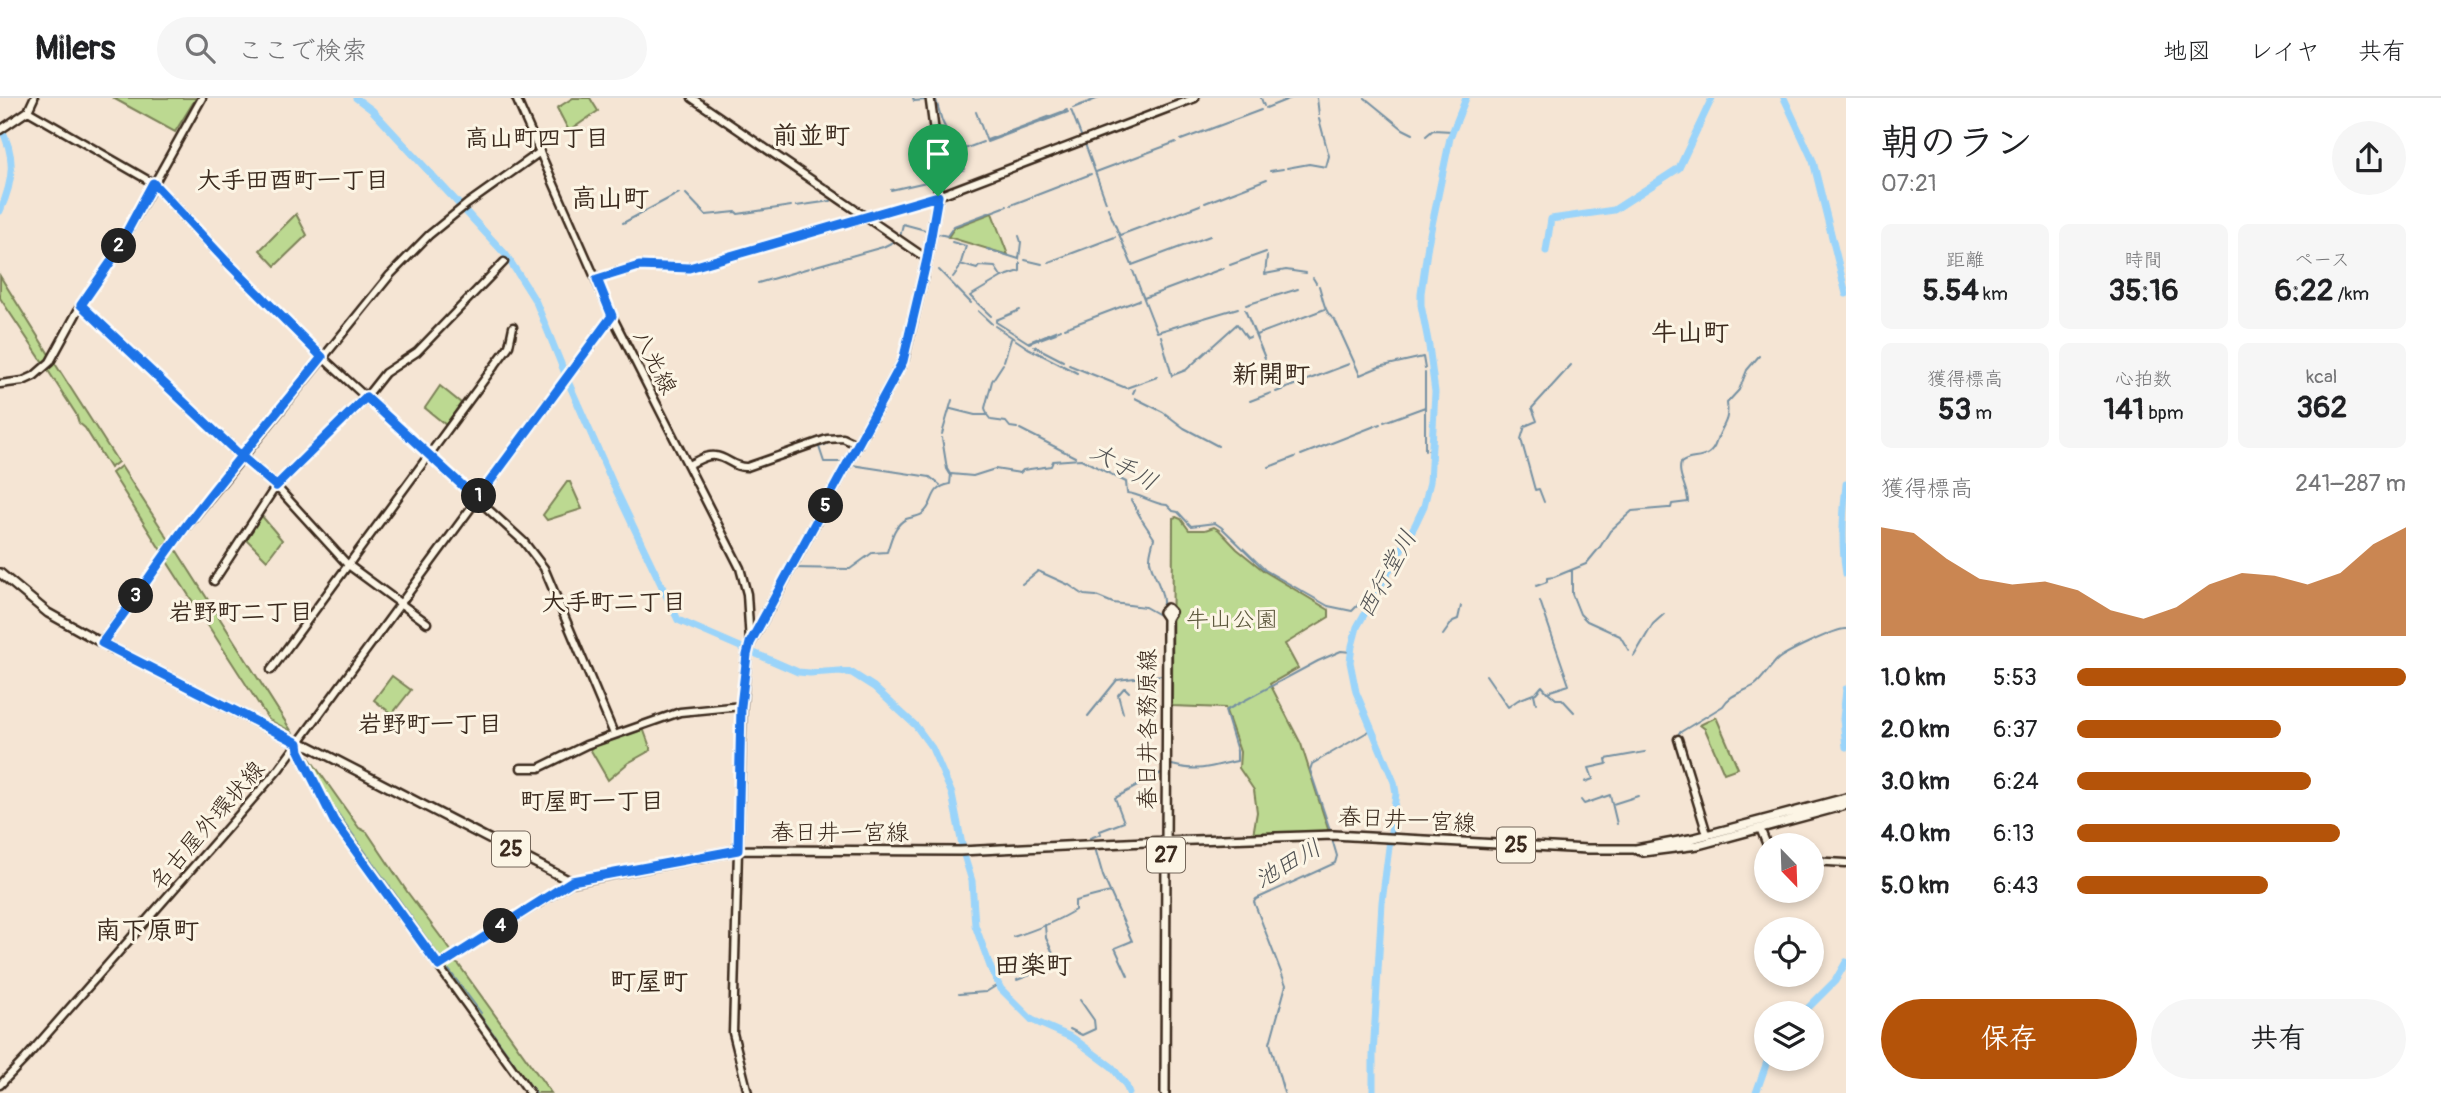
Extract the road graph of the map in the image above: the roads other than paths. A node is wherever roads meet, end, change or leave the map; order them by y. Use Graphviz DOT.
graph roads {
  1 [pos="34,98"];
  2 [pos="202,98"];
  3 [pos="516,98"];
  4 [pos="692,98"];
  5 [pos="930,98"];
  6 [pos="1195,98"];
  7 [pos="27,111"];
  8 [pos="0,130"];
  9 [pos="540,152"];
  10 [pos="153,183"];
  11 [pos="938,196"];
  12 [pos="865,216"];
  13 [pos="927,259"];
  14 [pos="504,262"];
  15 [pos="597,279"];
  16 [pos="81,305"];
  17 [pos="612,316"];
  18 [pos="513,327"];
  19 [pos="322,357"];
  20 [pos="0,384"];
  21 [pos="366,397"];
  22 [pos="858,446"];
  23 [pos="428,454"];
  24 [pos="242,457"];
  25 [pos="688,465"];
  26 [pos="276,486"];
  27 [pos="477,499"];
  28 [pos="347,564"];
  29 [pos="0,573"];
  30 [pos="214,582"];
  31 [pos="401,603"];
  32 [pos="1167,618"];
  33 [pos="427,623"];
  34 [pos="102,643"];
  35 [pos="750,643"];
  36 [pos="271,670"];
  37 [pos="741,706"];
  38 [pos="614,734"];
  39 [pos="1678,739"];
  40 [pos="298,743"];
  41 [pos="521,768"];
  42 [pos="1846,798"];
  43 [pos="1846,805"];
  44 [pos="1760,828"];
  45 [pos="1762,833"];
  46 [pos="1707,834"];
  47 [pos="1166,841"];
  48 [pos="1634,849"];
  49 [pos="738,850"];
  50 [pos="1824,862"];
  51 [pos="1846,863"];
  52 [pos="572,881"];
  53 [pos="439,966"];
  54 [pos="0,1085"];
  55 [pos="530,1093"];
  56 [pos="748,1093"];
  57 [pos="1165,1093"];
  1 -- 7 [label="street"];
  2 -- 10 [label="street"];
  3 -- 9 [label="street, 八光線"];
  4 -- 12 [label="street"];
  5 -- 11 [label="main road"];
  6 -- 11 [label="street"];
  7 -- 8 [label="street"];
  7 -- 10 [label="street"];
  9 -- 15 [label="street, 八光線"];
  9 -- 19 [label="street"];
  10 -- 16 [label="street"];
  10 -- 19 [label="street"];
  11 -- 12 [label="street"];
  11 -- 13 [label="main road"];
  12 -- 13 [label="street"];
  12 -- 15 [label="street"];
  13 -- 22 [label="main road"];
  14 -- 21 [label="street"];
  15 -- 17 [label="street, 八光線"];
  16 -- 20 [label="street"];
  16 -- 24 [label="street"];
  17 -- 25 [label="street, 八光線"];
  17 -- 27 [label="street, 名古屋外環状線"];
  18 -- 23 [label="street"];
  19 -- 21 [label="street"];
  19 -- 24 [label="street"];
  21 -- 23 [label="street"];
  21 -- 26 [label="street"];
  22 -- 25 [label="street"];
  22 -- 35 [label="main road"];
  23 -- 27 [label="street"];
  23 -- 28 [label="street"];
  24 -- 26 [label="street"];
  24 -- 34 [label="street"];
  25 -- 35 [label="street, 八光線"];
  26 -- 28 [label="street"];
  26 -- 30 [label="street"];
  27 -- 31 [label="street, 名古屋外環状線"];
  27 -- 38 [label="street"];
  28 -- 31 [label="street"];
  28 -- 36 [label="street"];
  29 -- 34 [label="main road, 25"];
  31 -- 33 [label="street"];
  31 -- 40 [label="street, 名古屋外環状線"];
  32 -- 47 [label="main road, 春日井各務原線 / 27"];
  34 -- 40 [label="main road, 25"];
  35 -- 37 [label="main road"];
  37 -- 38 [label="street"];
  37 -- 49 [label="main road"];
  38 -- 41 [label="street"];
  39 -- 46 [label="street"];
  40 -- 52 [label="main road, 25"];
  40 -- 53 [label="street"];
  40 -- 54 [label="street, 名古屋外環状線"];
  42 -- 46 [label="main road, 春日井一宮線 / 25"];
  43 -- 44 [label="main road, 春日井一宮線 / 25"];
  44 -- 45 [label="street"];
  44 -- 48 [label="main road, 春日井一宮線 / 25"];
  46 -- 48 [label="main road, 春日井一宮線 / 25"];
  47 -- 48 [label="main road, 春日井一宮線 / 25"];
  47 -- 49 [label="main road, 春日井一宮線 / 25"];
  47 -- 57 [label="main road, 春日井各務原線 / 27"];
  49 -- 52 [label="main road, 春日井一宮線 / 25"];
  49 -- 56 [label="street"];
  50 -- 51 [label="street"];
  52 -- 53 [label="street"];
  53 -- 55 [label="street"];
}
